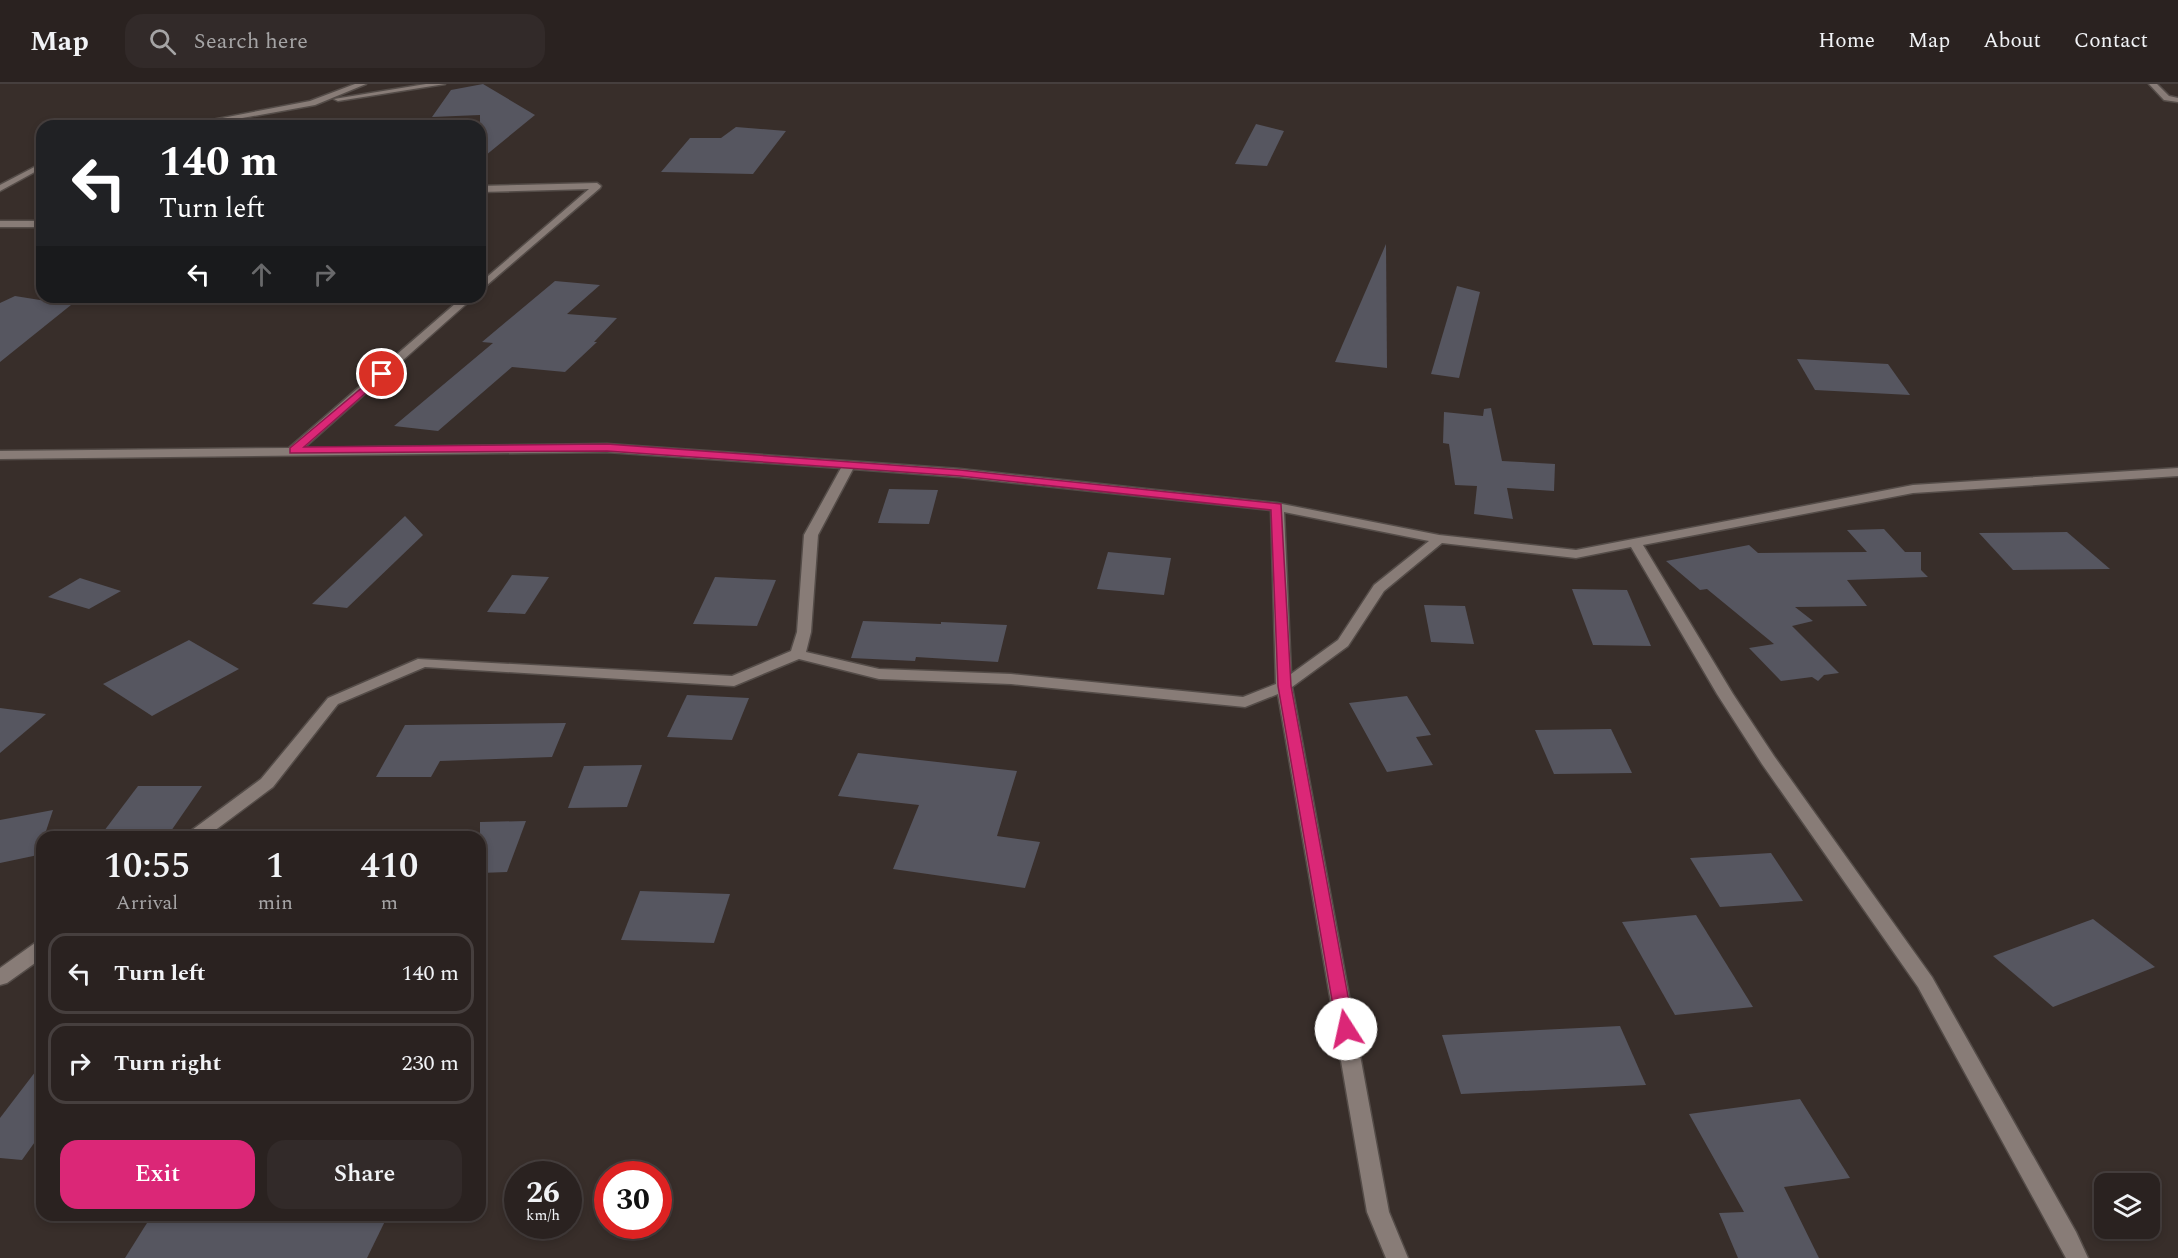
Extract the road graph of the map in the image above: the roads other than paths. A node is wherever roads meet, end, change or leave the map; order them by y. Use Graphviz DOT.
graph roads {
  1 [pos="362,84"];
  2 [pos="441,84"];
  3 [pos="2153,84"];
  4 [pos="2178,100"];
  5 [pos="312,103"];
  6 [pos="218,120"];
  7 [pos="36,168"];
  8 [pos="0,188"];
  9 [pos="486,189"];
  10 [pos="0,224"];
  11 [pos="36,224"];
  12 [pos="486,283"];
  13 [pos="463,303"];
  14 [pos="294,450"];
  15 [pos="0,455"];
  16 [pos="849,465"];
  17 [pos="2178,472"];
  18 [pos="1277,507"];
  19 [pos="1439,539"];
  20 [pos="1635,543"];
  21 [pos="798,654"];
  22 [pos="1284,686"];
  23 [pos="202,831"];
  24 [pos="36,952"];
  25 [pos="0,978"];
  26 [pos="1397,1258"];
  27 [pos="2077,1258"];
  1 -- 5 [label="street"];
  2 -- 5 [label="street"];
  3 -- 4 [label="street"];
  5 -- 6 [label="street"];
  7 -- 8 [label="street"];
  9 -- 12 [label="street"];
  10 -- 11 [label="street"];
  13 -- 14 [label="street"];
  14 -- 15 [label="street"];
  14 -- 16 [label="street"];
  16 -- 18 [label="street"];
  16 -- 21 [label="street"];
  17 -- 20 [label="street"];
  18 -- 19 [label="street"];
  18 -- 22 [label="street"];
  19 -- 20 [label="street"];
  19 -- 22 [label="street"];
  20 -- 27 [label="street"];
  21 -- 22 [label="street"];
  21 -- 23 [label="street"];
  22 -- 26 [label="street"];
  24 -- 25 [label="street"];
}
